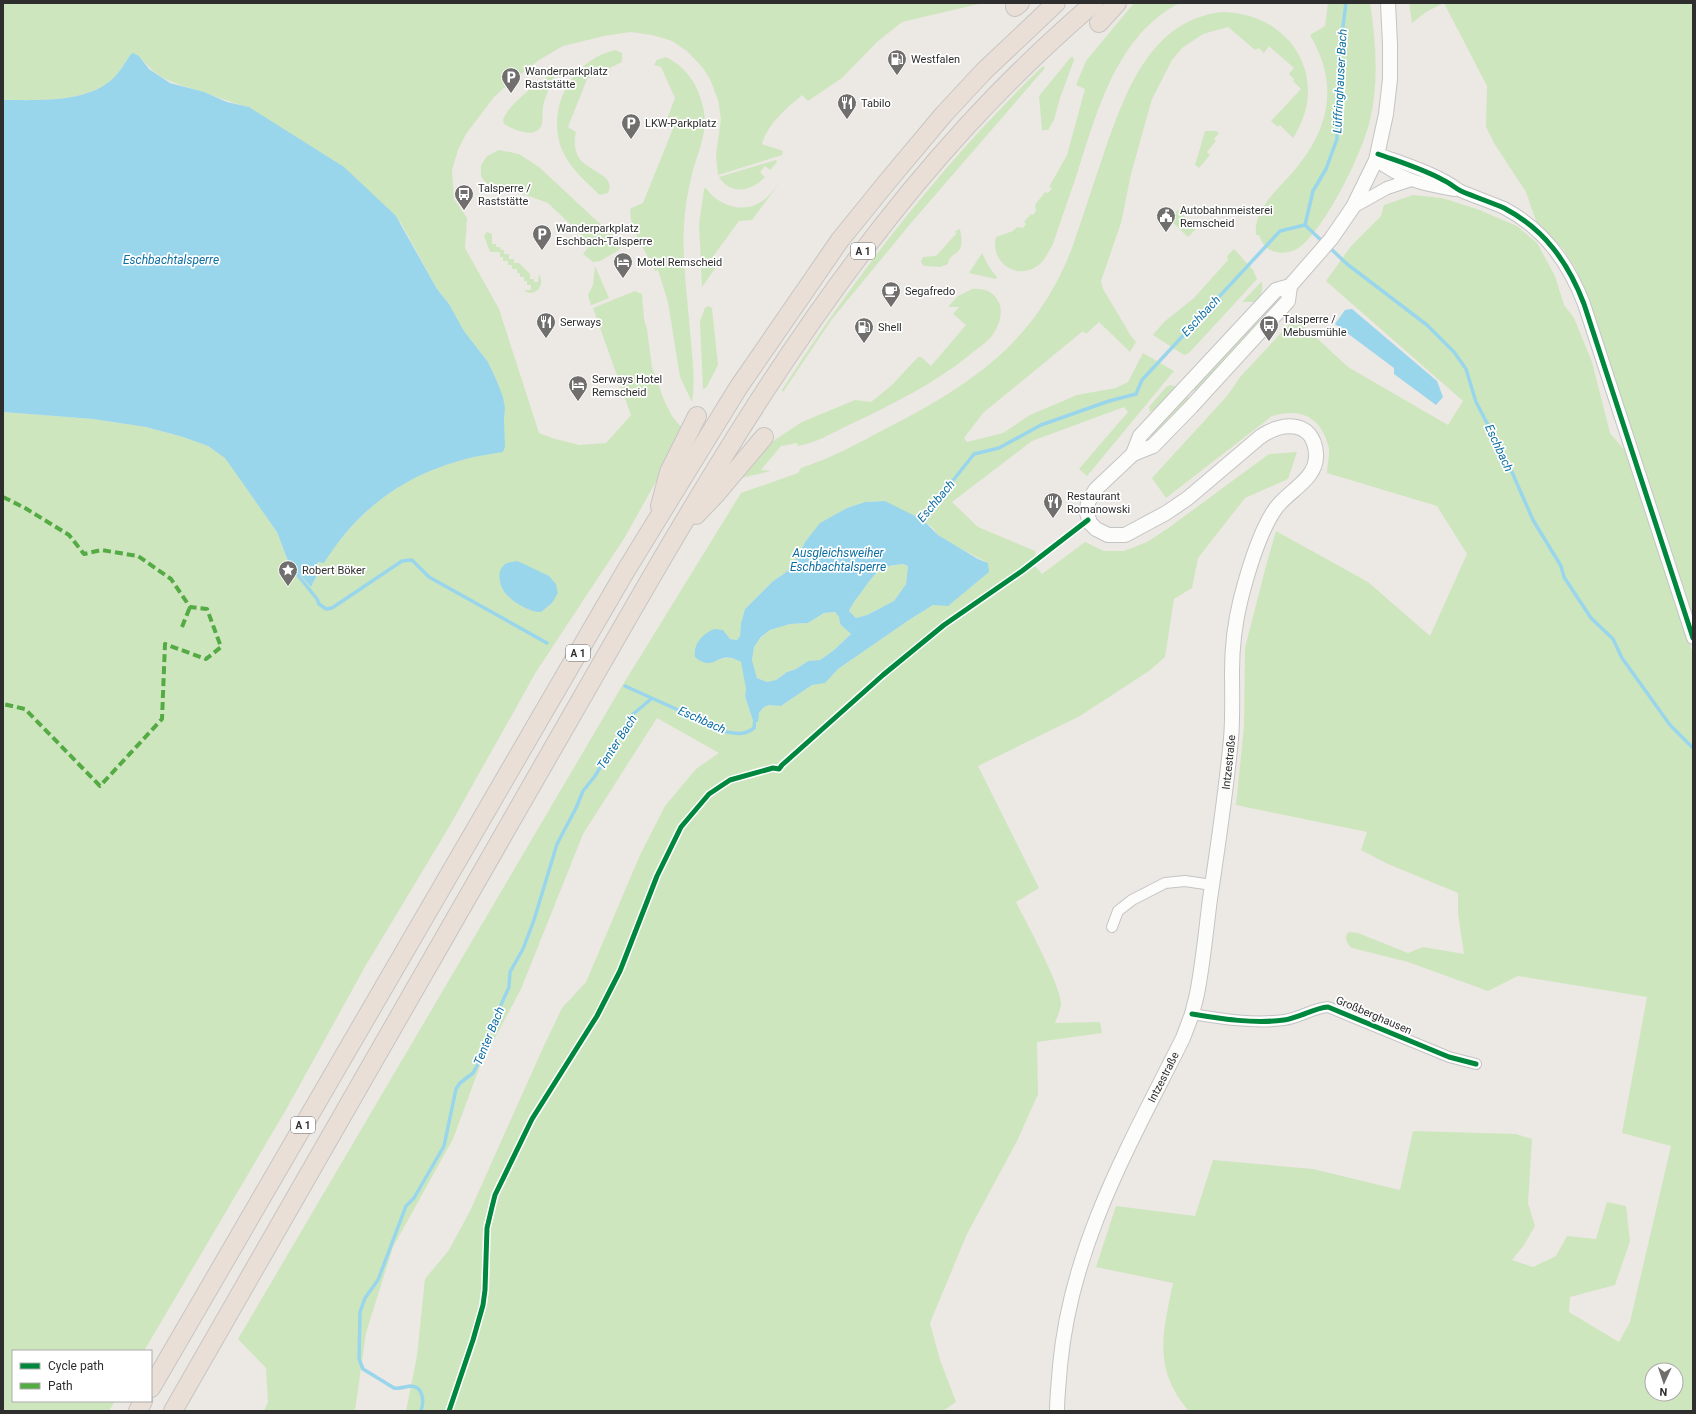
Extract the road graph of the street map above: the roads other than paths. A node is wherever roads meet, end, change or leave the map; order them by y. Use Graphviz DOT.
graph roads {
  1 [pos="1056,3"];
  2 [pos="1094,3"];
  3 [pos="1118,3"];
  4 [pos="1388,3"];
  5 [pos="1099,23"];
  6 [pos="1377,157"];
  7 [pos="1411,180"];
  8 [pos="1460,190"];
  9 [pos="1354,207"];
  10 [pos="697,416"];
  11 [pos="764,437"];
  12 [pos="654,526"];
  13 [pos="677,534"];
  14 [pos="1693,638"];
  15 [pos="1212,885"];
  16 [pos="1112,926"];
  17 [pos="1192,1014"];
  18 [pos="1476,1064"];
  19 [pos="152,1386"];
  20 [pos="143,1402"];
  21 [pos="138,1411"];
  22 [pos="173,1411"];
  23 [pos="1057,1411"];
  1 -- 12 [label="highway, A 1"];
  2 -- 13 [label="highway, A 1"];
  3 -- 5 [label="highway"];
  4 -- 6 [label="main road"];
  6 -- 7 [label="street"];
  6 -- 8 [label="street"];
  6 -- 9 [label="main road"];
  7 -- 8 [label="street"];
  7 -- 9 [label="street"];
  8 -- 14 [label="street"];
  9 -- 15 [label="main road, Intzestraße"];
  10 -- 12 [label="highway"];
  11 -- 13 [label="highway"];
  12 -- 19 [label="highway, A 1"];
  13 -- 22 [label="highway, A 1"];
  15 -- 16 [label="street"];
  15 -- 17 [label="main road, Intzestraße"];
  17 -- 18 [label="street, Großberghausen"];
  17 -- 23 [label="main road, Intzestraße"];
  20 -- 21 [label="highway"];
}
